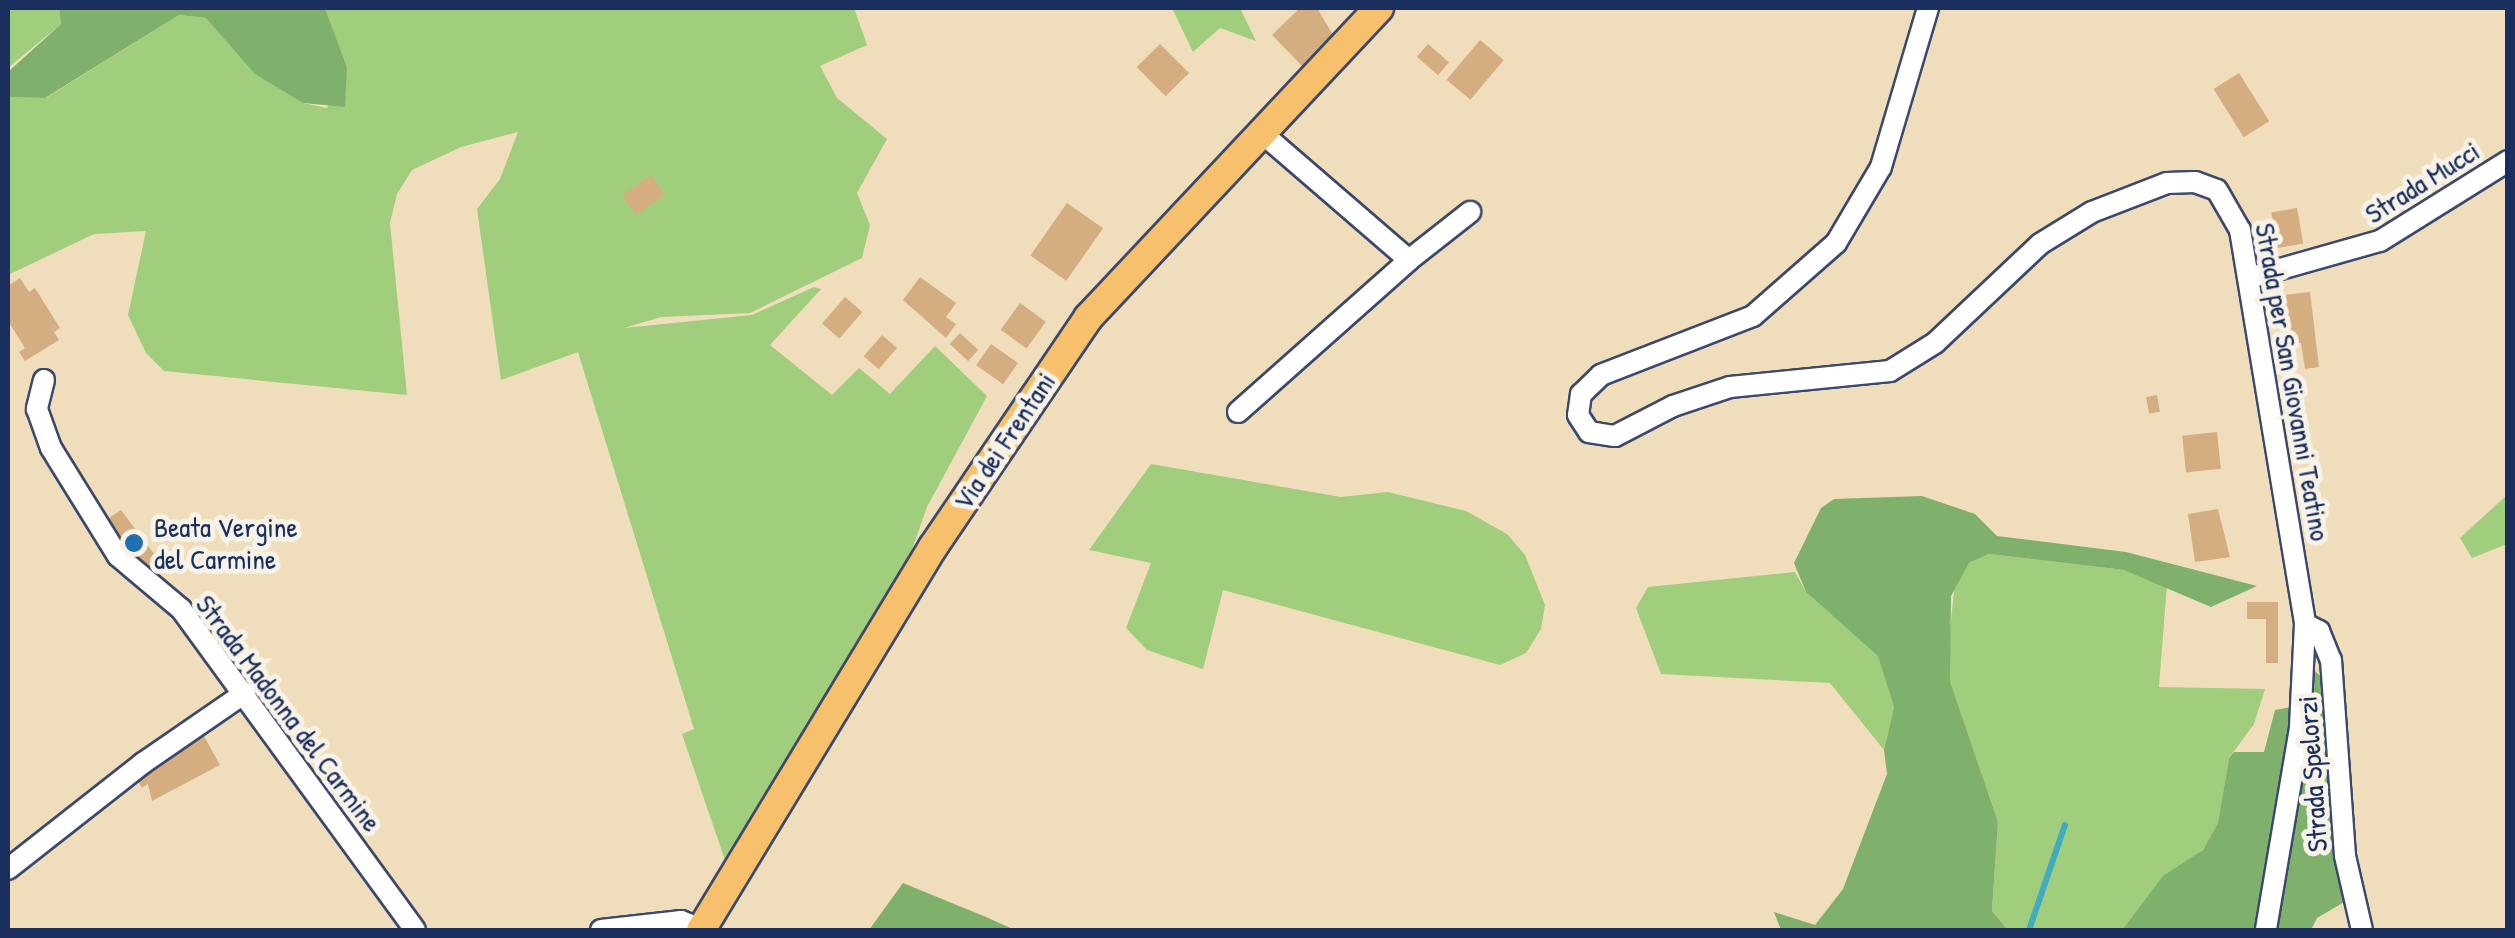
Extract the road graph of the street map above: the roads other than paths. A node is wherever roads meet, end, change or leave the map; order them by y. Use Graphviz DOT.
graph roads {
  1 [pos="1379,8"];
  2 [pos="1928,8"];
  3 [pos="1262,133"];
  4 [pos="2508,162"];
  5 [pos="1470,212"];
  6 [pos="1409,260"];
  7 [pos="2250,278"];
  8 [pos="44,380"];
  9 [pos="1238,412"];
  10 [pos="2305,624"];
  11 [pos="245,693"];
  12 [pos="8,869"];
  13 [pos="415,930"];
  14 [pos="601,930"];
  15 [pos="702,930"];
  16 [pos="2266,930"];
  17 [pos="2362,930"];
  1 -- 3 [label="main road, Via dei Frentani"];
  2 -- 7 [label="street, Strada per San Giovanni Teatino"];
  3 -- 6 [label="street"];
  3 -- 15 [label="main road, Via dei Frentani"];
  4 -- 7 [label="street, Strada Mucci"];
  5 -- 6 [label="street"];
  6 -- 9 [label="street"];
  7 -- 10 [label="street, Strada per San Giovanni Teatino"];
  8 -- 11 [label="street, Strada Madonna del Carmine"];
  10 -- 16 [label="street, Strada per San Giovanni Teatino"];
  10 -- 17 [label="street, Strada Spelorzi"];
  11 -- 12 [label="street"];
  11 -- 13 [label="street, Strada Madonna del Carmine"];
  14 -- 15 [label="street"];
}
